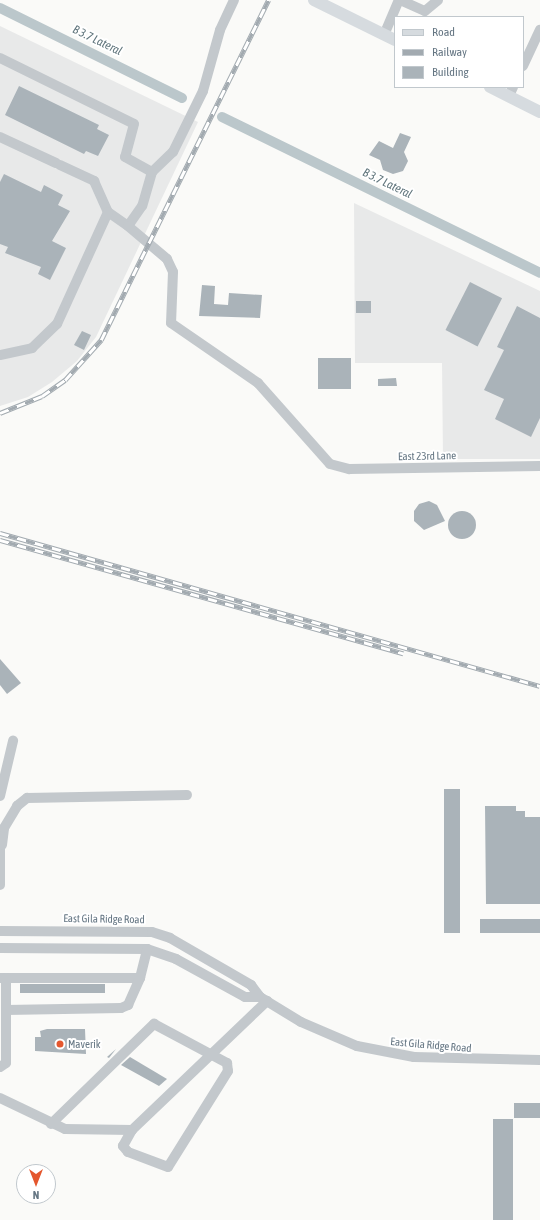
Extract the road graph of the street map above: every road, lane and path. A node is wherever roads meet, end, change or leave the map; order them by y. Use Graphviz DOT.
graph roads {
  1 [pos="234,0"];
  2 [pos="314,0"];
  3 [pos="399,0"];
  4 [pos="438,0"];
  5 [pos="395,16"];
  6 [pos="394,21"];
  7 [pos="540,30"];
  8 [pos="390,37"];
  9 [pos="0,58"];
  10 [pos="524,64"];
  11 [pos="494,88"];
  12 [pos="511,92"];
  13 [pos="540,112"];
  14 [pos="0,137"];
  15 [pos="152,172"];
  16 [pos="108,212"];
  17 [pos="128,226"];
  18 [pos="0,355"];
  19 [pos="540,466"];
  20 [pos="13,741"];
  21 [pos="187,795"];
  22 [pos="0,796"];
  23 [pos="1,845"];
  24 [pos="0,885"];
  25 [pos="0,931"];
  26 [pos="0,948"];
  27 [pos="147,949"];
  28 [pos="3,978"];
  29 [pos="140,978"];
  30 [pos="264,999"];
  31 [pos="6,1010"];
  32 [pos="212,1054"];
  33 [pos="540,1060"];
  34 [pos="0,1067"];
  35 [pos="0,1098"];
  36 [pos="51,1124"];
  37 [pos="132,1130"];
  1 -- 15 [label="street"];
  2 -- 8 [label="main road"];
  3 -- 4 [label="street"];
  3 -- 5 [label="street"];
  6 -- 8 [label="street"];
  7 -- 10 [label="street"];
  9 -- 15 [label="street"];
  11 -- 12 [label="main road"];
  12 -- 13 [label="main road"];
  14 -- 16 [label="street"];
  15 -- 17 [label="street"];
  16 -- 17 [label="street"];
  16 -- 18 [label="street"];
  17 -- 19 [label="street, East 23rd Lane"];
  20 -- 22 [label="street"];
  21 -- 23 [label="street"];
  23 -- 24 [label="street"];
  25 -- 30 [label="street, East Gila Ridge Road"];
  26 -- 27 [label="street, East Gila Ridge Road"];
  27 -- 29 [label="street"];
  27 -- 30 [label="street, East Gila Ridge Road"];
  28 -- 29 [label="street"];
  28 -- 31 [label="street"];
  29 -- 31 [label="street"];
  30 -- 32 [label="street"];
  30 -- 33 [label="street, East Gila Ridge Road"];
  31 -- 34 [label="street"];
  32 -- 36 [label="street"];
  32 -- 37 [label="street"];
  32 -- 37 [label="street"];
  35 -- 36 [label="street"];
  36 -- 37 [label="street"];
}
